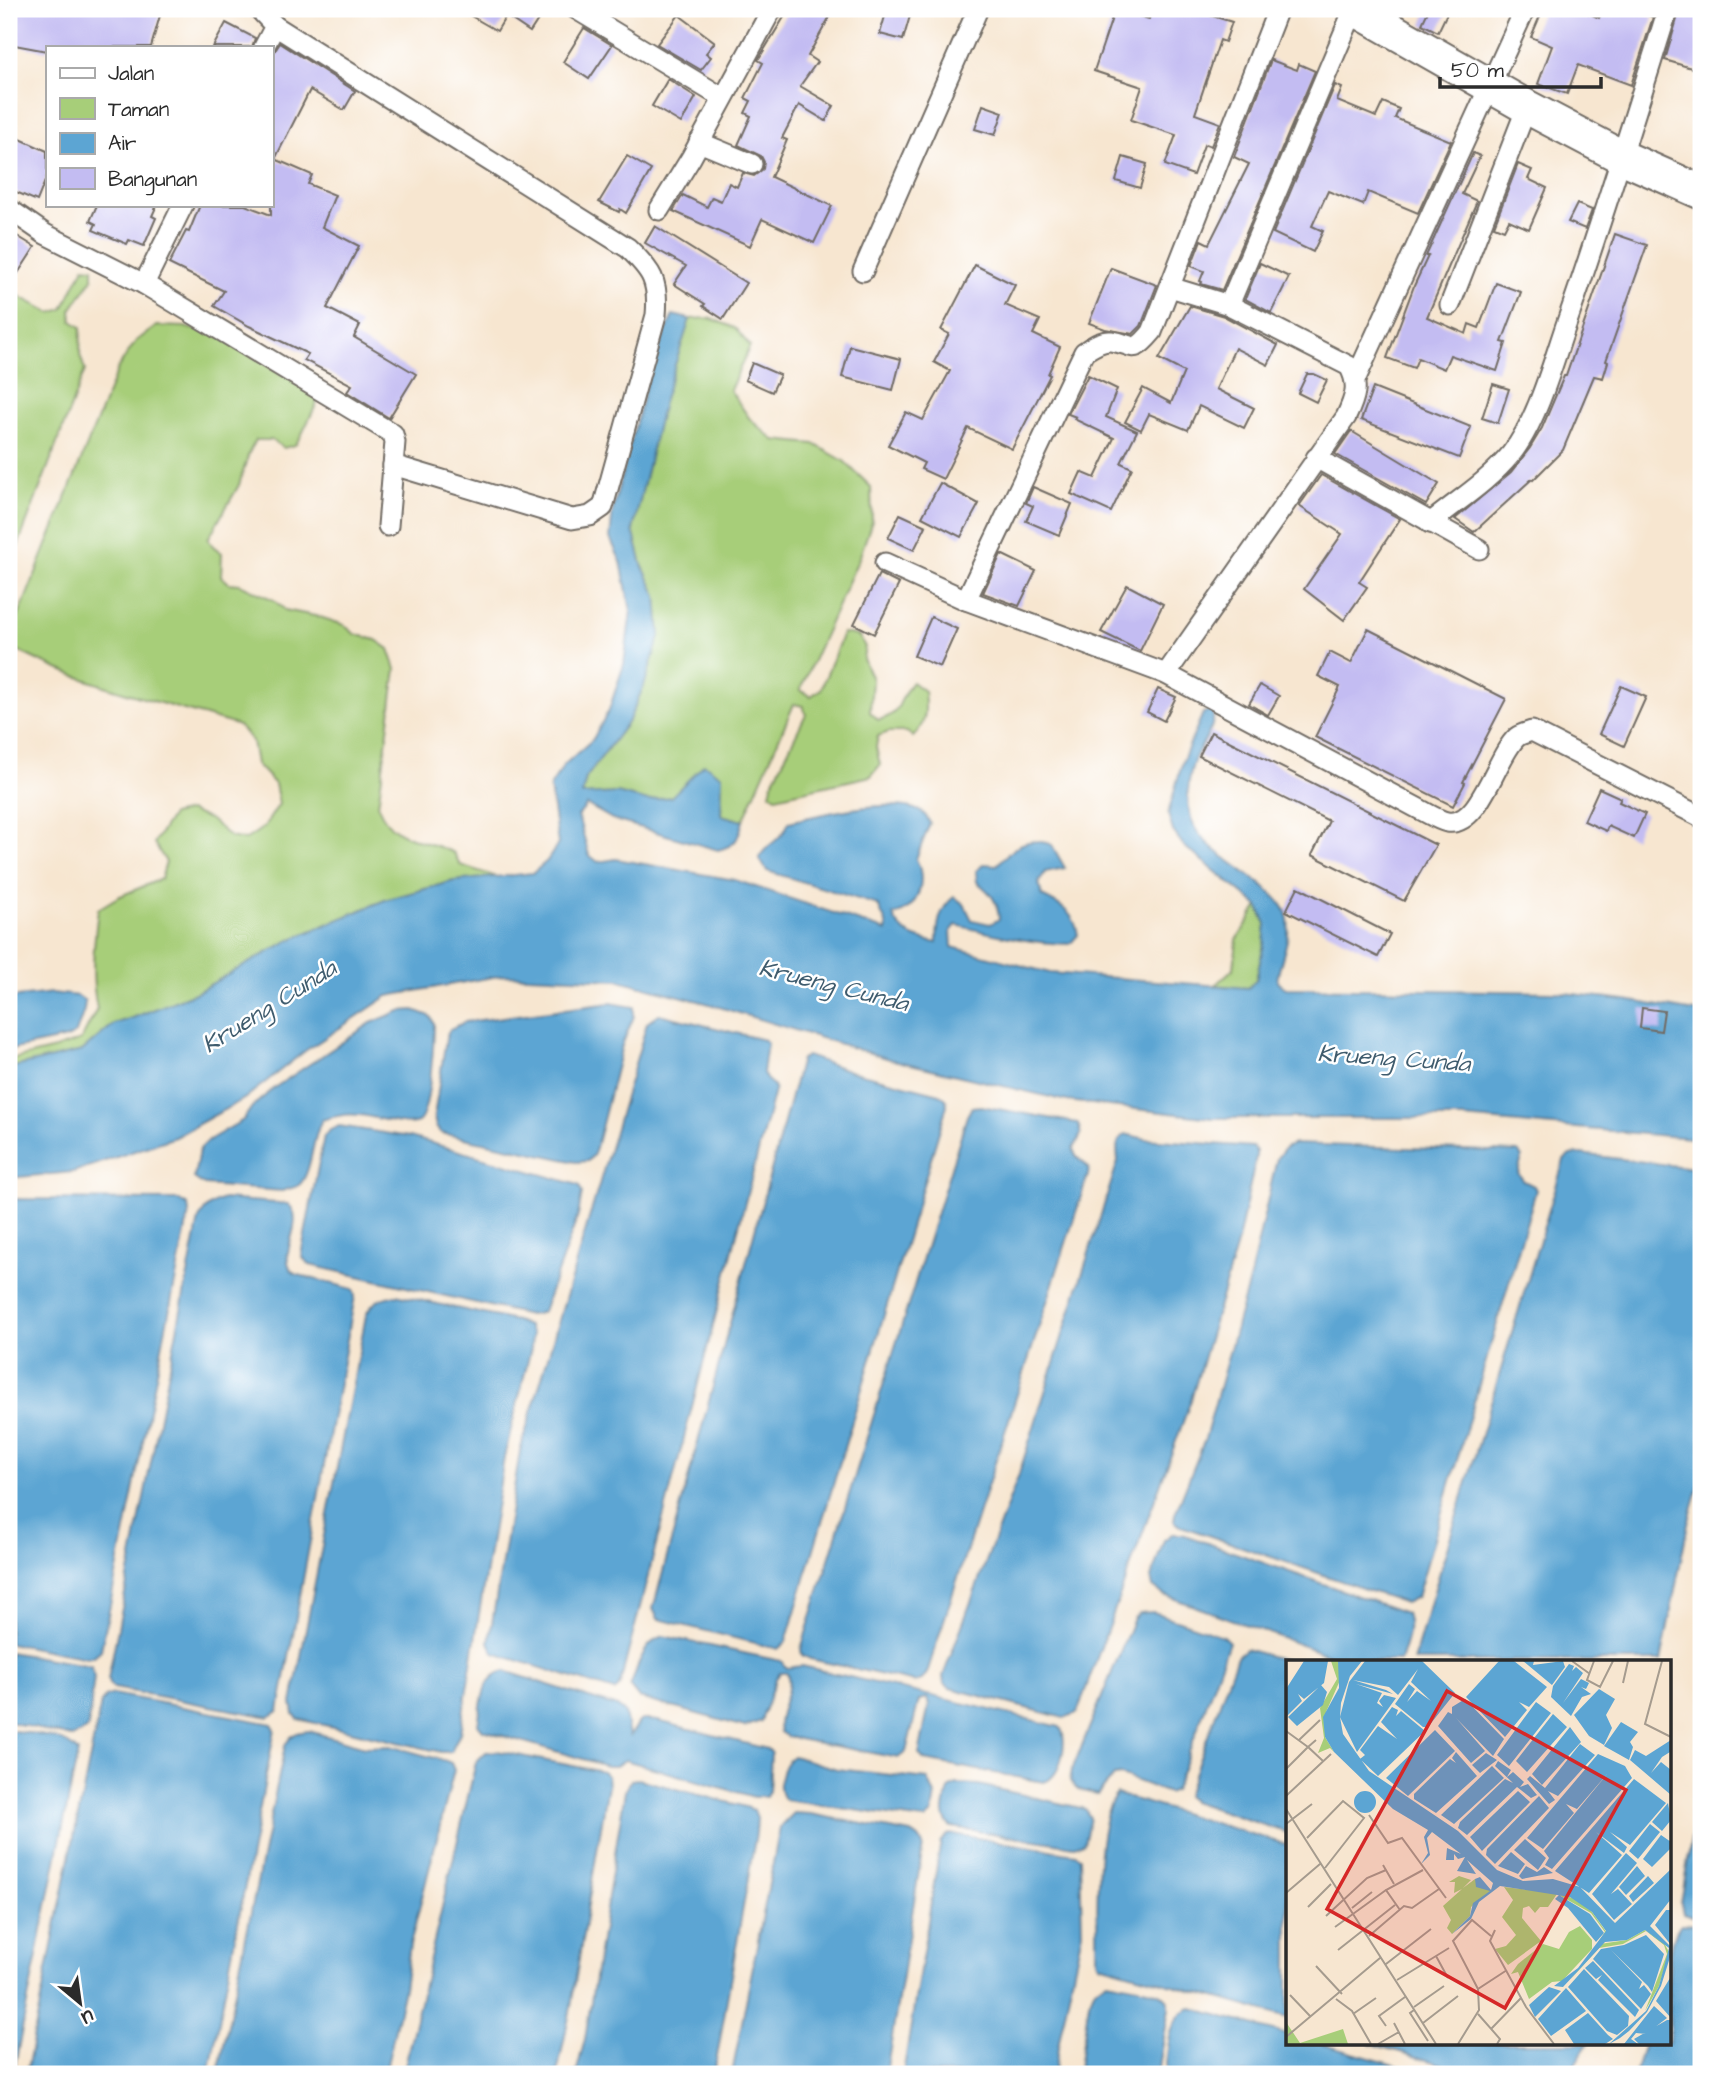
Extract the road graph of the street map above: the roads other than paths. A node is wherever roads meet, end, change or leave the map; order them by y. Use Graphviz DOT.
graph roads {
  1 [pos="259,9"];
  2 [pos="576,9"];
  3 [pos="772,9"];
  4 [pos="978,9"];
  5 [pos="1278,9"];
  6 [pos="1354,9"];
  7 [pos="1525,9"];
  8 [pos="1668,9"];
  9 [pos="275,26"];
  10 [pos="265,46"];
  11 [pos="1490,87"];
  12 [pos="723,98"];
  13 [pos="1527,107"];
  14 [pos="699,142"];
  15 [pos="1622,157"];
  16 [pos="752,163"];
  17 [pos="1701,192"];
  18 [pos="183,206"];
  19 [pos="9,209"];
  20 [pos="659,210"];
  21 [pos="863,271"];
  22 [pos="144,284"];
  23 [pos="1170,287"];
  24 [pos="1229,305"];
  25 [pos="1450,306"];
  26 [pos="1356,378"];
  27 [pos="1316,458"];
  28 [pos="393,465"];
  29 [pos="1430,523"];
  30 [pos="388,526"];
  31 [pos="1479,548"];
  32 [pos="885,563"];
  33 [pos="966,600"];
  34 [pos="1166,674"];
  35 [pos="1701,817"];
  1 -- 9 [label="street"];
  2 -- 12 [label="street"];
  3 -- 12 [label="street"];
  4 -- 21 [label="street"];
  5 -- 23 [label="street"];
  6 -- 11 [label="highway"];
  6 -- 24 [label="street"];
  7 -- 11 [label="street"];
  8 -- 15 [label="street"];
  9 -- 10 [label="street"];
  9 -- 28 [label="street"];
  11 -- 13 [label="highway"];
  11 -- 26 [label="street"];
  12 -- 14 [label="street"];
  13 -- 15 [label="highway"];
  13 -- 25 [label="street"];
  14 -- 16 [label="street"];
  14 -- 20 [label="street"];
  15 -- 17 [label="highway"];
  15 -- 29 [label="street"];
  18 -- 22 [label="street"];
  19 -- 22 [label="street"];
  22 -- 28 [label="street"];
  23 -- 24 [label="street"];
  23 -- 33 [label="street"];
  24 -- 26 [label="street"];
  26 -- 27 [label="street"];
  27 -- 29 [label="street"];
  27 -- 34 [label="street"];
  28 -- 30 [label="street"];
  29 -- 31 [label="street"];
  32 -- 33 [label="street"];
  33 -- 34 [label="street"];
  34 -- 35 [label="street"];
}
